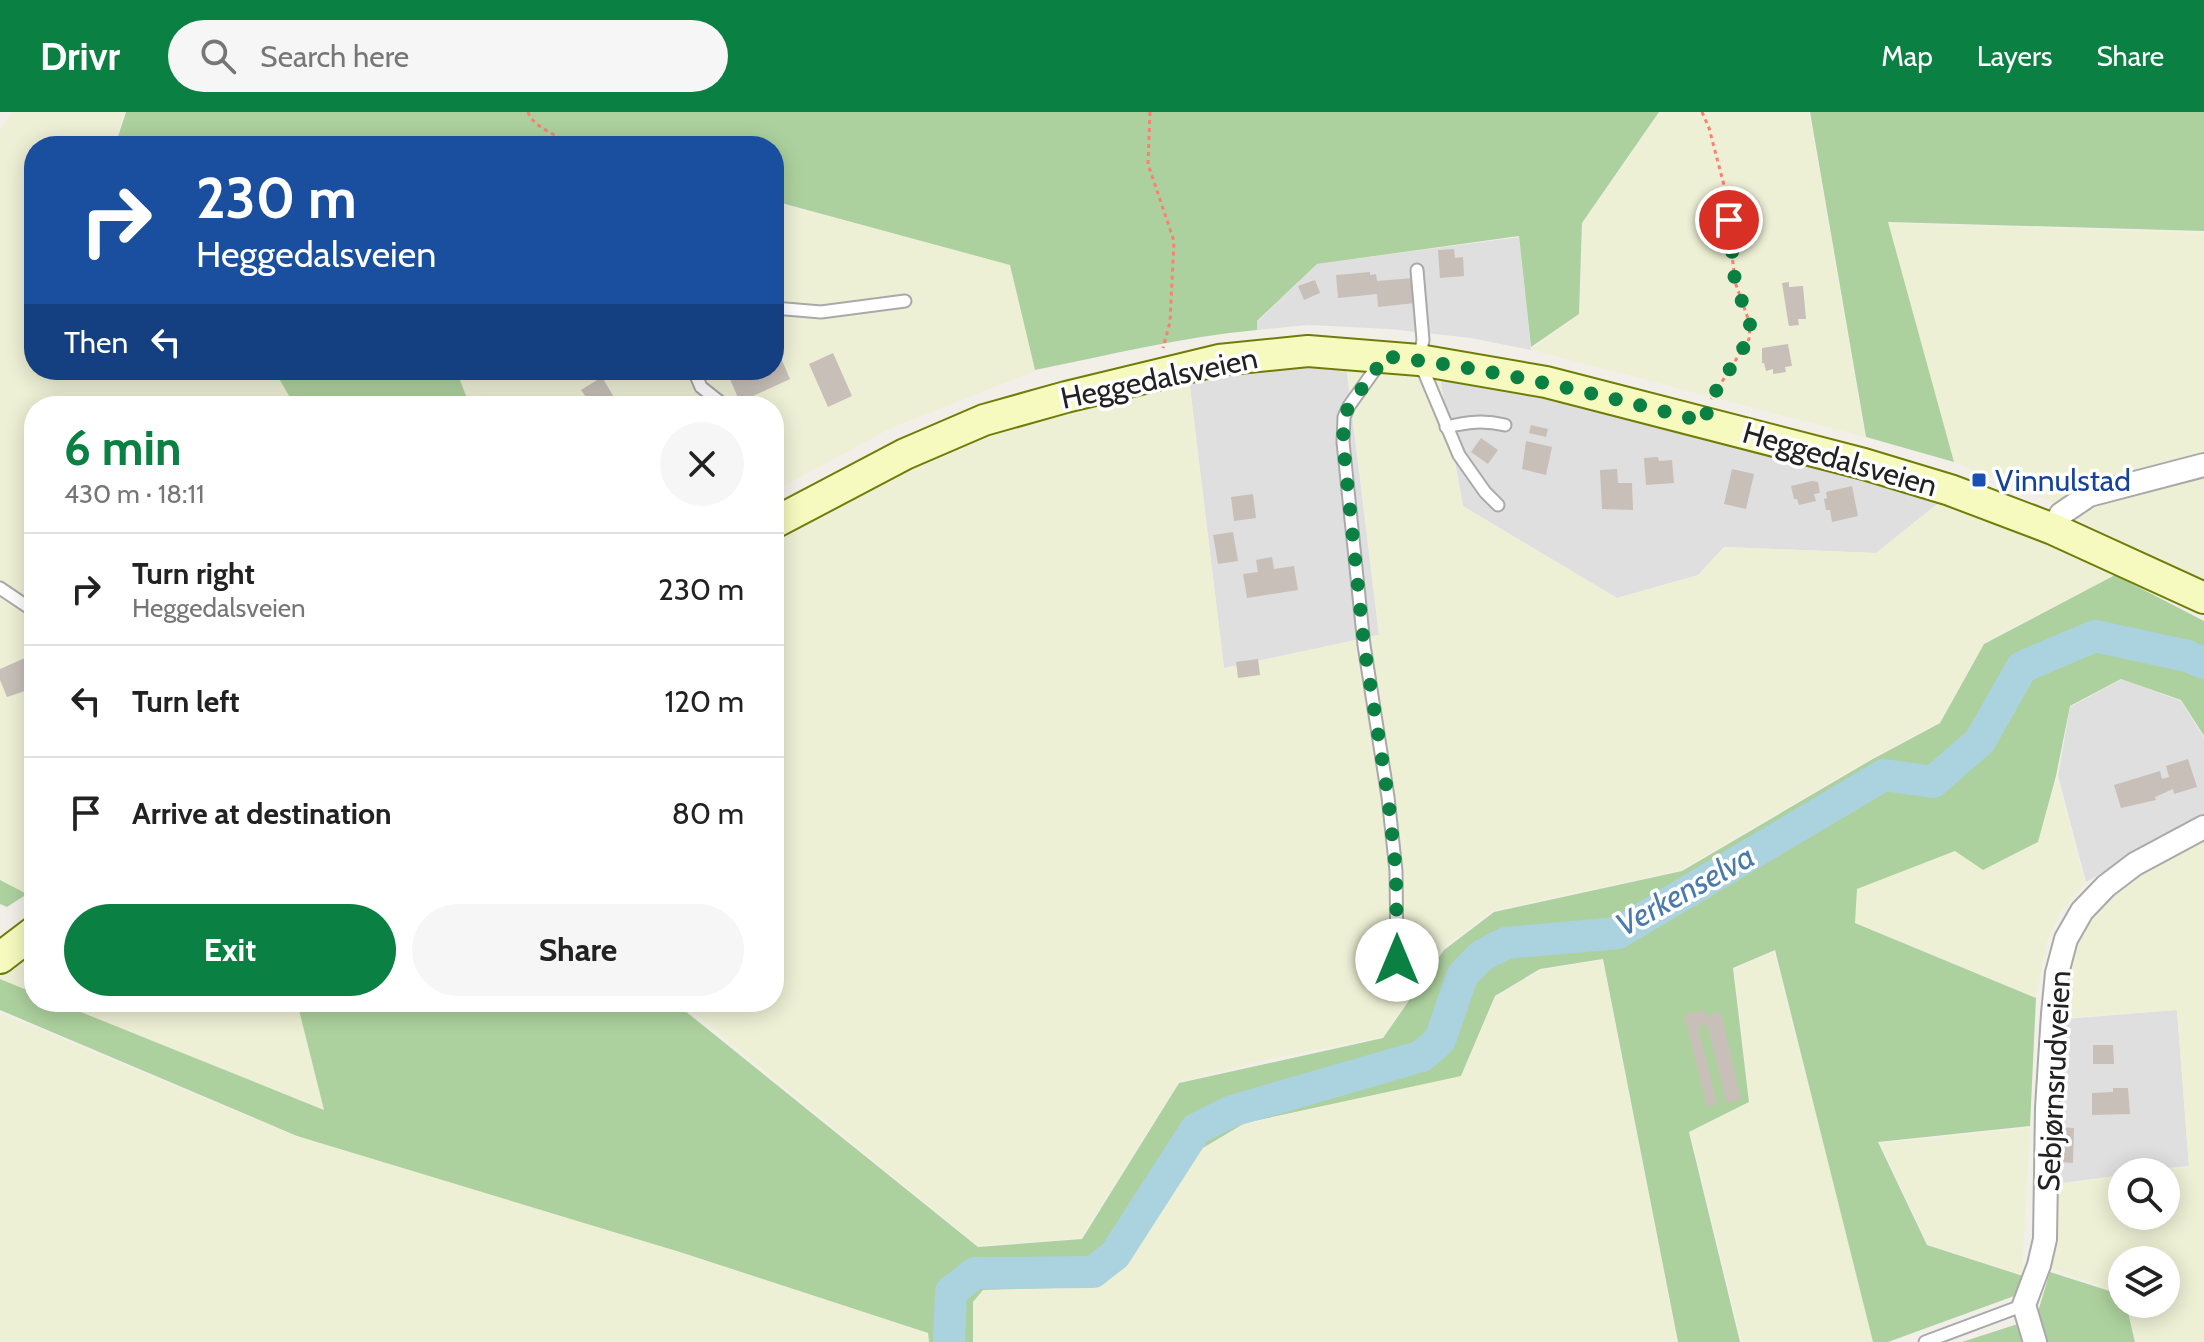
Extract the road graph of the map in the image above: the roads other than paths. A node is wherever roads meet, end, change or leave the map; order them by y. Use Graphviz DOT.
graph roads {
  1 [pos="1417,270"];
  2 [pos="905,301"];
  3 [pos="784,309"];
  4 [pos="1382,356"];
  5 [pos="1419,360"];
  6 [pos="698,380"];
  7 [pos="712,396"];
  8 [pos="1505,425"];
  9 [pos="1446,427"];
  10 [pos="2204,465"];
  11 [pos="1498,505"];
  12 [pos="784,518"];
  13 [pos="2053,529"];
  14 [pos="0,588"];
  15 [pos="2204,598"];
  16 [pos="24,604"];
  17 [pos="2204,827"];
  18 [pos="24,940"];
  19 [pos="0,958"];
  20 [pos="1397,960"];
  21 [pos="2024,1305"];
  22 [pos="1925,1342"];
  23 [pos="2035,1342"];
  1 -- 5 [label="lane"];
  2 -- 3 [label="lane"];
  4 -- 5 [label="main road, Heggedalsveien"];
  4 -- 12 [label="main road, Heggedalsveien"];
  4 -- 20 [label="lane"];
  5 -- 9 [label="lane"];
  5 -- 13 [label="main road, Heggedalsveien"];
  6 -- 7 [label="lane"];
  8 -- 9 [label="lane"];
  9 -- 11 [label="lane"];
  10 -- 13 [label="street"];
  13 -- 15 [label="main road, Heggedalsveien"];
  14 -- 16 [label="lane"];
  17 -- 21 [label="street, Sebjørnsrudveien"];
  18 -- 19 [label="main road"];
  21 -- 22 [label="lane"];
  21 -- 23 [label="street"];
}
